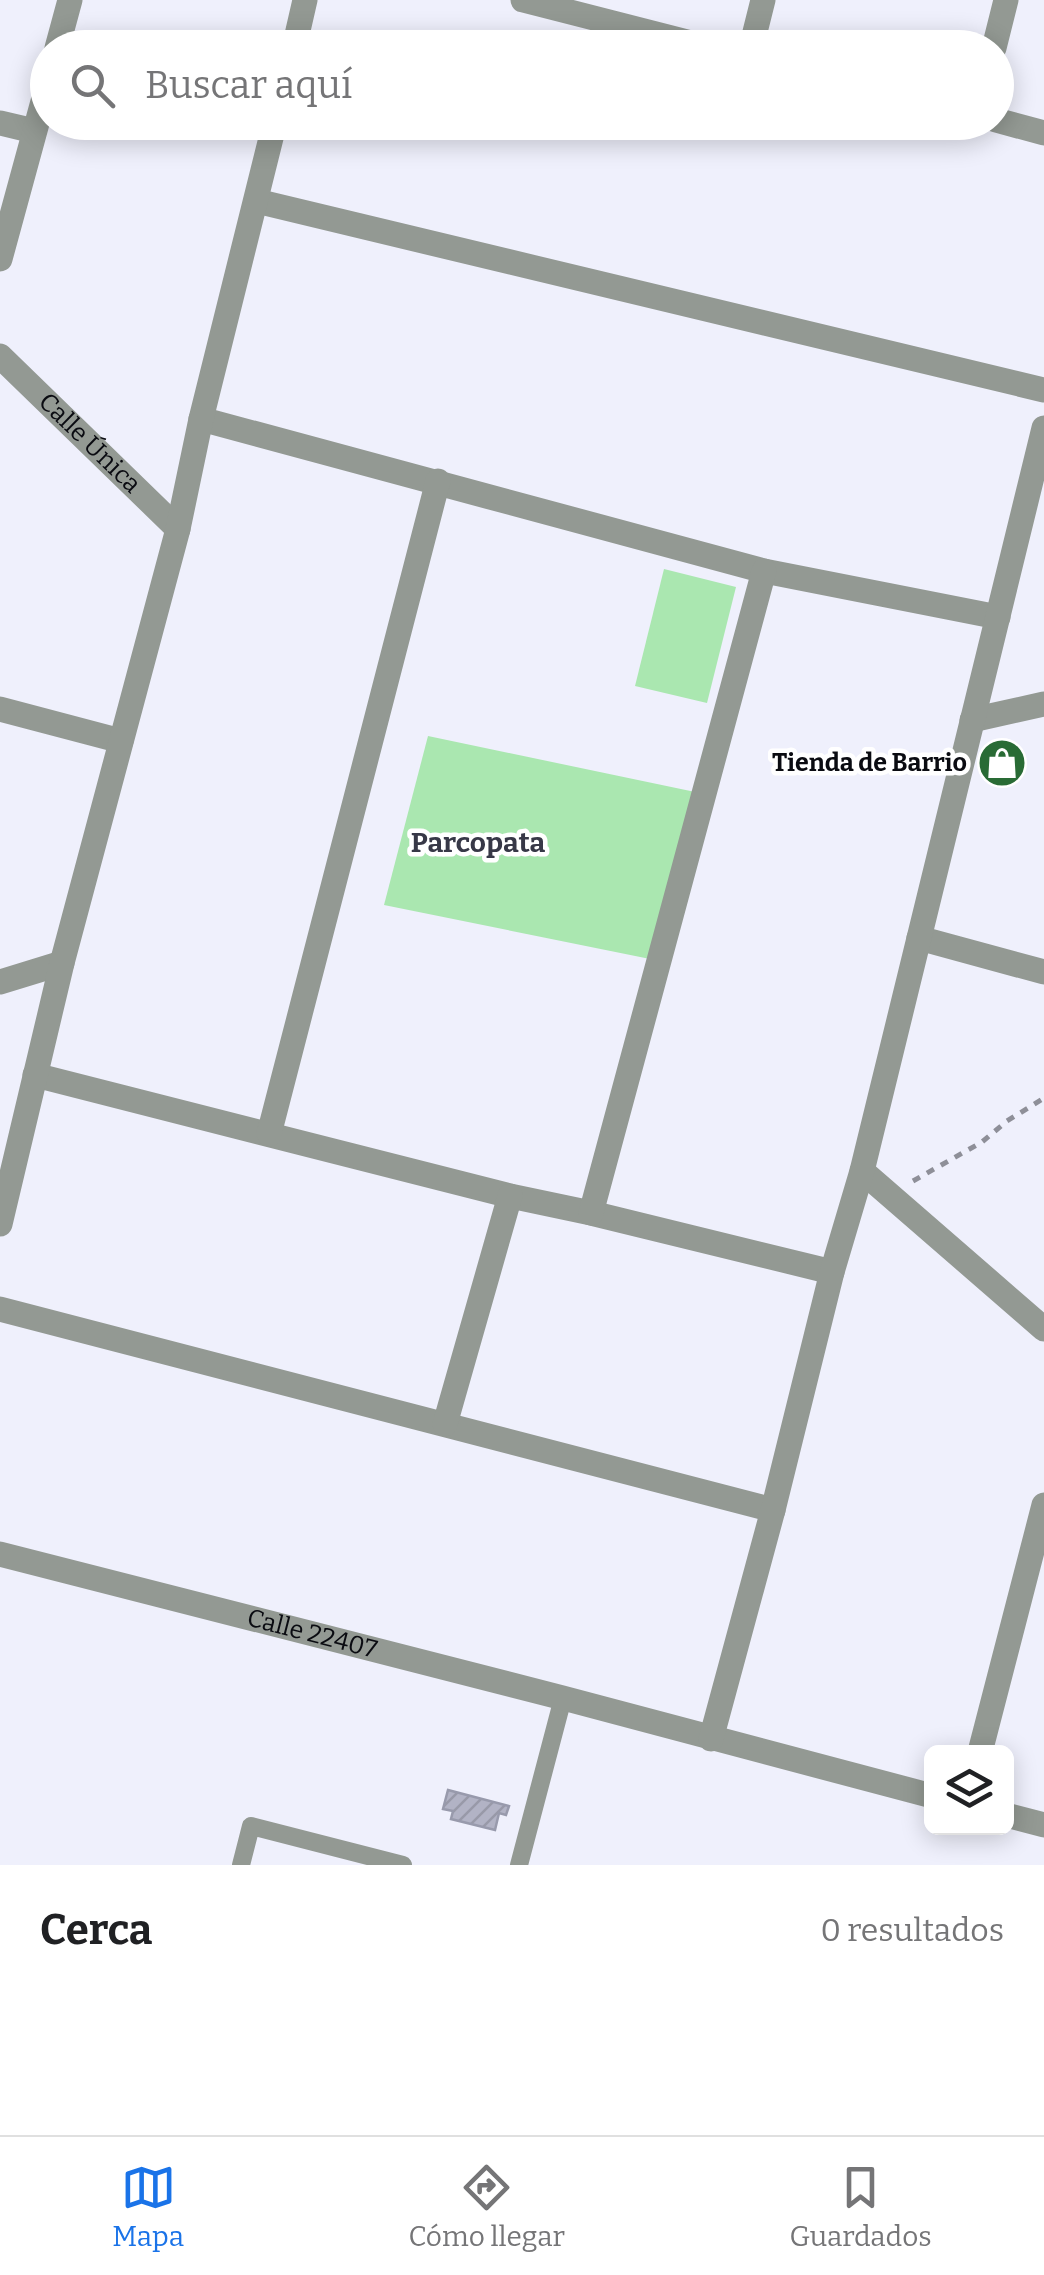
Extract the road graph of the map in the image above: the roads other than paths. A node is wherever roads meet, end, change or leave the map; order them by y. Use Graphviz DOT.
graph roads {
  1 [pos="70,0"];
  2 [pos="306,0"];
  3 [pos="523,0"];
  4 [pos="762,0"];
  5 [pos="1006,0"];
  6 [pos="62,30"];
  7 [pos="298,30"];
  8 [pos="640,30"];
  9 [pos="754,30"];
  10 [pos="998,30"];
  11 [pos="0,122"];
  12 [pos="1014,125"];
  13 [pos="30,130"];
  14 [pos="1044,133"];
  15 [pos="32,140"];
  16 [pos="271,140"];
  17 [pos="256,201"];
  18 [pos="0,259"];
  19 [pos="0,356"];
  20 [pos="1044,390"];
  21 [pos="201,419"];
  22 [pos="1044,428"];
  23 [pos="438,481"];
  24 [pos="178,529"];
  25 [pos="764,571"];
  26 [pos="998,617"];
  27 [pos="1044,704"];
  28 [pos="0,709"];
  29 [pos="972,720"];
  30 [pos="121,741"];
  31 [pos="919,938"];
  32 [pos="62,963"];
  33 [pos="1044,972"];
  34 [pos="0,982"];
  35 [pos="35,1075"];
  36 [pos="268,1134"];
  37 [pos="862,1172"];
  38 [pos="510,1196"];
  39 [pos="591,1213"];
  40 [pos="0,1224"];
  41 [pos="832,1272"];
  42 [pos="0,1308"];
  43 [pos="1044,1329"];
  44 [pos="445,1424"];
  45 [pos="1044,1505"];
  46 [pos="773,1510"];
  47 [pos="0,1554"];
  48 [pos="1035,1577"];
  49 [pos="564,1698"];
  50 [pos="711,1739"];
  51 [pos="982,1745"];
  52 [pos="924,1794"];
  53 [pos="1014,1818"];
  54 [pos="1044,1825"];
  55 [pos="241,1865"];
  56 [pos="403,1865"];
  57 [pos="520,1865"];
  1 -- 6 [label="street"];
  2 -- 7 [label="street"];
  3 -- 8 [label="street"];
  4 -- 9 [label="street"];
  5 -- 10 [label="street"];
  11 -- 13 [label="street"];
  12 -- 14 [label="street"];
  15 -- 18 [label="street"];
  16 -- 17 [label="street"];
  17 -- 20 [label="street"];
  17 -- 21 [label="street"];
  19 -- 24 [label="street, Calle Única"];
  21 -- 23 [label="street"];
  21 -- 24 [label="street"];
  22 -- 26 [label="street"];
  23 -- 25 [label="street"];
  23 -- 36 [label="street"];
  24 -- 30 [label="street"];
  25 -- 26 [label="street"];
  25 -- 39 [label="street"];
  26 -- 29 [label="street"];
  27 -- 29 [label="street"];
  28 -- 30 [label="street"];
  29 -- 31 [label="street"];
  30 -- 32 [label="street"];
  31 -- 33 [label="street"];
  31 -- 37 [label="street"];
  32 -- 34 [label="street"];
  32 -- 35 [label="street"];
  35 -- 36 [label="street"];
  35 -- 40 [label="street"];
  36 -- 38 [label="street"];
  37 -- 41 [label="street"];
  37 -- 43 [label="street"];
  38 -- 39 [label="street"];
  38 -- 44 [label="street"];
  39 -- 41 [label="street"];
  41 -- 46 [label="street"];
  42 -- 44 [label="street"];
  44 -- 46 [label="street"];
  45 -- 48 [label="street"];
  46 -- 50 [label="street"];
  47 -- 49 [label="street, Calle 22407"];
  48 -- 51 [label="street"];
  49 -- 50 [label="street, Calle 22407"];
  49 -- 57 [label="lane"];
  50 -- 52 [label="street, Calle 22407"];
  53 -- 54 [label="street"];
  55 -- 56 [label="lane"];
}
